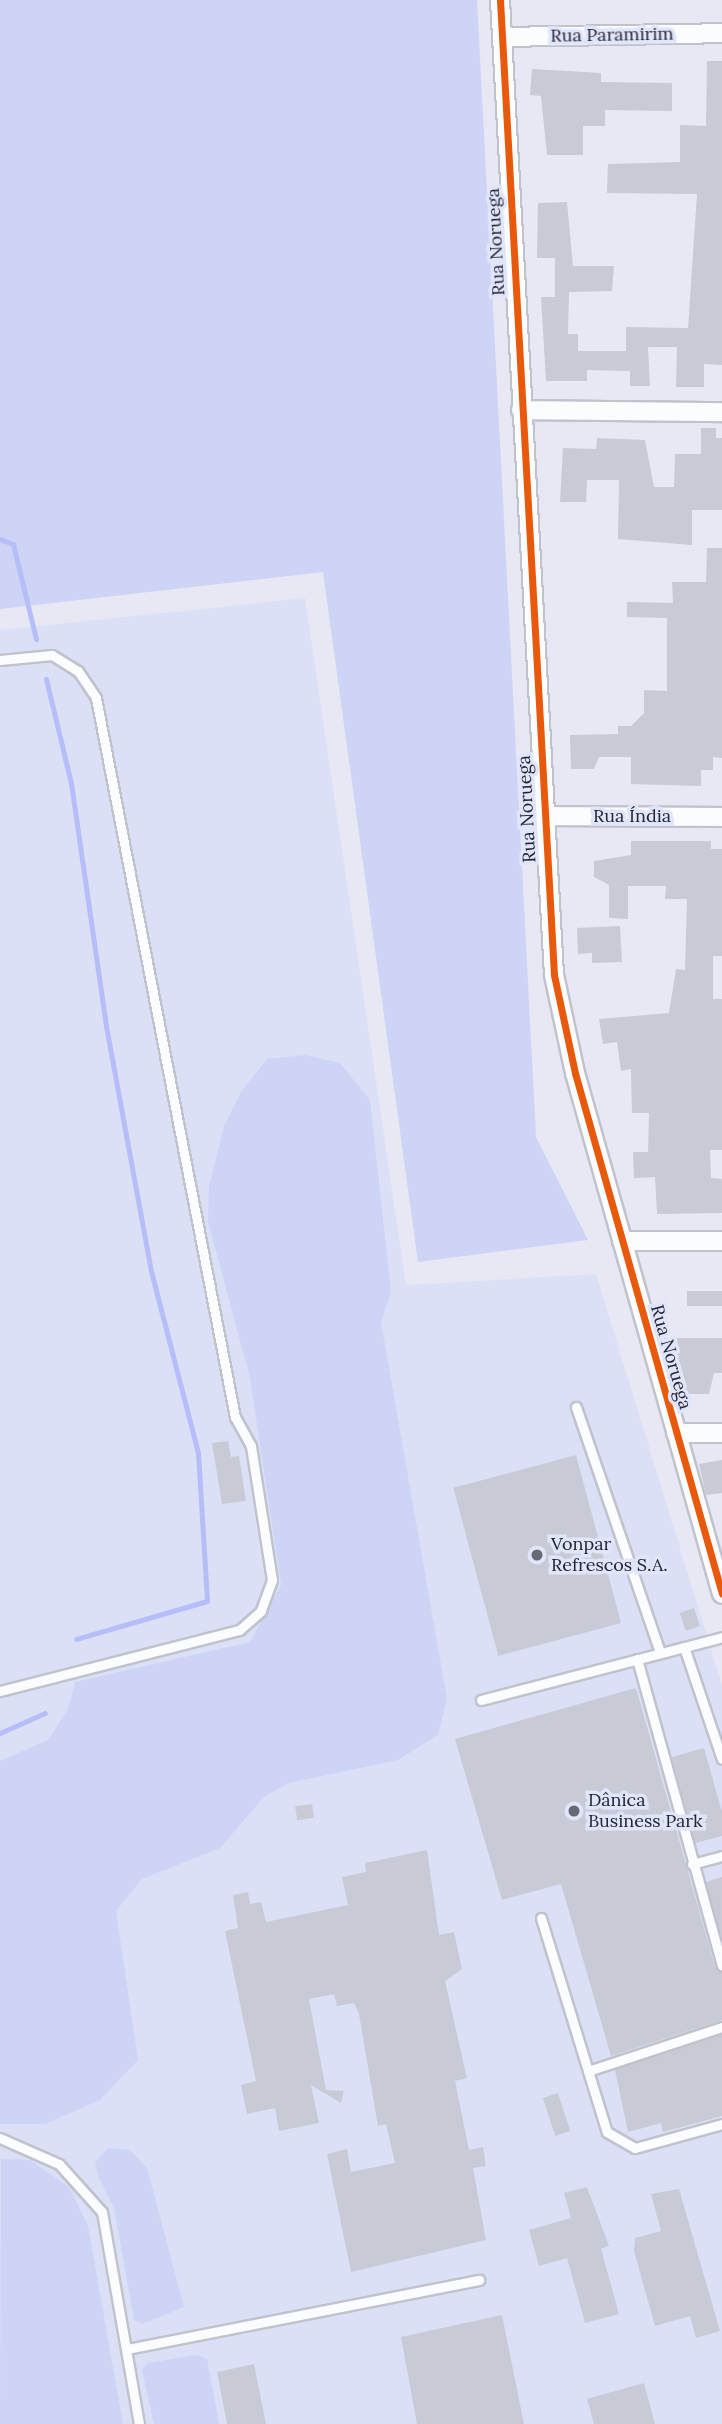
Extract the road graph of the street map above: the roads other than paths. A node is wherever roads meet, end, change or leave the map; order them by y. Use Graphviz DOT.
graph roads {
  1 [pos="500,0"];
  2 [pos="722,33"];
  3 [pos="502,37"];
  4 [pos="521,410"];
  5 [pos="722,412"];
  6 [pos="0,660"];
  7 [pos="543,816"];
  8 [pos="722,817"];
  9 [pos="622,1241"];
  10 [pos="722,1241"];
  11 [pos="576,1407"];
  12 [pos="676,1433"];
  13 [pos="722,1433"];
  14 [pos="722,1594"];
  15 [pos="722,1637"];
  16 [pos="684,1647"];
  17 [pos="660,1653"];
  18 [pos="637,1659"];
  19 [pos="0,1691"];
  20 [pos="481,1700"];
  21 [pos="722,1759"];
  22 [pos="722,1856"];
  23 [pos="692,1864"];
  24 [pos="541,1918"];
  25 [pos="722,1965"];
  26 [pos="722,2028"];
  27 [pos="588,2071"];
  28 [pos="722,2124"];
  29 [pos="0,2138"];
  30 [pos="479,2280"];
  31 [pos="127,2349"];
  32 [pos="139,2424"];
  1 -- 3 [label="street, Rua Noruega"];
  2 -- 3 [label="street, Rua Paramirim"];
  3 -- 4 [label="street, Rua Noruega"];
  4 -- 5 [label="street"];
  4 -- 7 [label="street, Rua Noruega"];
  6 -- 19 [label="lane"];
  7 -- 8 [label="street, Rua Índia"];
  7 -- 9 [label="street, Rua Noruega"];
  9 -- 10 [label="street"];
  9 -- 12 [label="street, Rua Noruega"];
  11 -- 17 [label="lane"];
  12 -- 13 [label="street"];
  12 -- 14 [label="street, Rua Noruega"];
  15 -- 16 [label="lane"];
  16 -- 17 [label="lane"];
  16 -- 21 [label="lane"];
  17 -- 18 [label="lane"];
  18 -- 20 [label="lane"];
  18 -- 23 [label="lane"];
  22 -- 23 [label="lane"];
  23 -- 25 [label="lane"];
  24 -- 27 [label="lane"];
  26 -- 27 [label="lane"];
  27 -- 28 [label="lane"];
  29 -- 31 [label="lane"];
  30 -- 31 [label="lane"];
  31 -- 32 [label="lane"];
}
